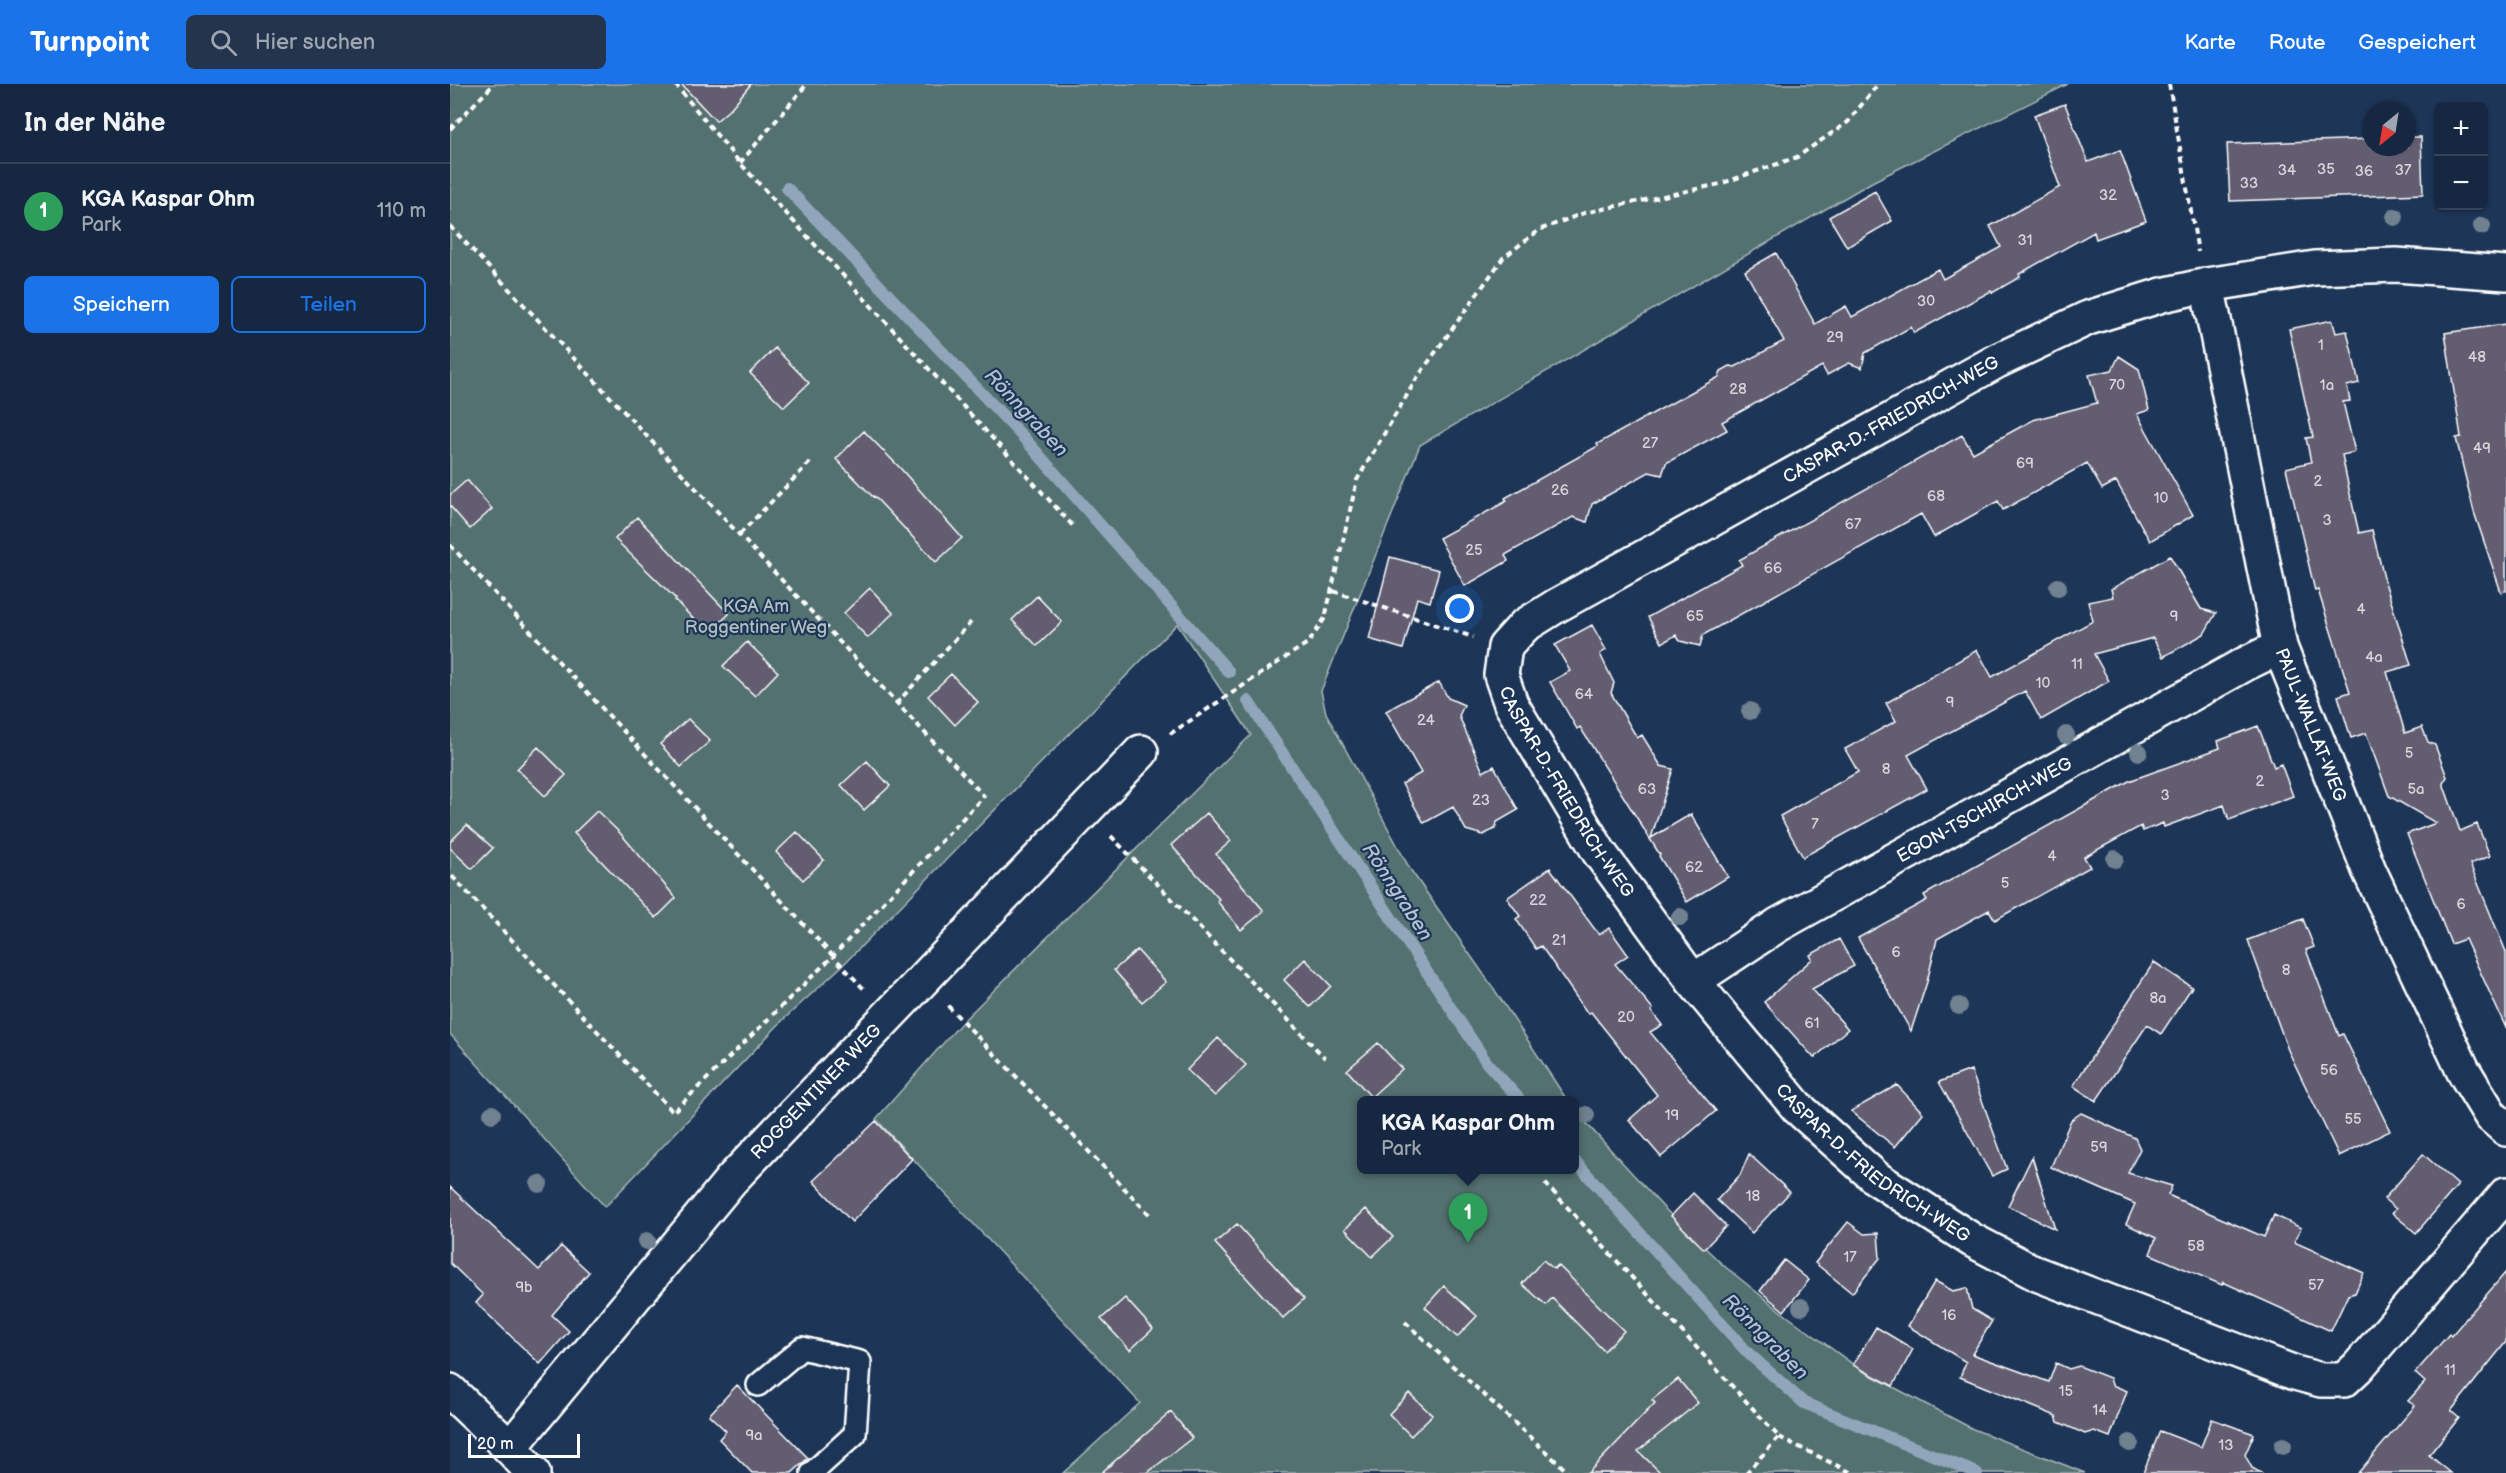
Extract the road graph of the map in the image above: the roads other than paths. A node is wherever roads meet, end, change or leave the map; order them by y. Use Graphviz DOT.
graph roads {
  1 [pos="2506,273"];
  2 [pos="2207,285"];
  3 [pos="2280,647"];
  4 [pos="1141,752"];
  5 [pos="1693,981"];
  6 [pos="2506,1130"];
  7 [pos="2506,1194"];
  8 [pos="758,1385"];
  9 [pos="450,1391"];
  10 [pos="510,1448"];
  11 [pos="533,1473"];
  12 [pos="812,1473"];
  1 -- 2 [label="street, CASPAR-D.-FRIEDRICH-WEG"];
  2 -- 3 [label="street, PAUL-WALLAT-WEG"];
  2 -- 5 [label="street, CASPAR-D.-FRIEDRICH-WEG"];
  3 -- 5 [label="street, EGON-TSCHIRCH-WEG"];
  3 -- 6 [label="street, PAUL-WALLAT-WEG"];
  4 -- 10 [label="street, ROGGENTINER WEG"];
  5 -- 7 [label="street, CASPAR-D.-FRIEDRICH-WEG"];
  8 -- 12 [label="lane"];
  9 -- 10 [label="street"];
  10 -- 11 [label="street"];
}
